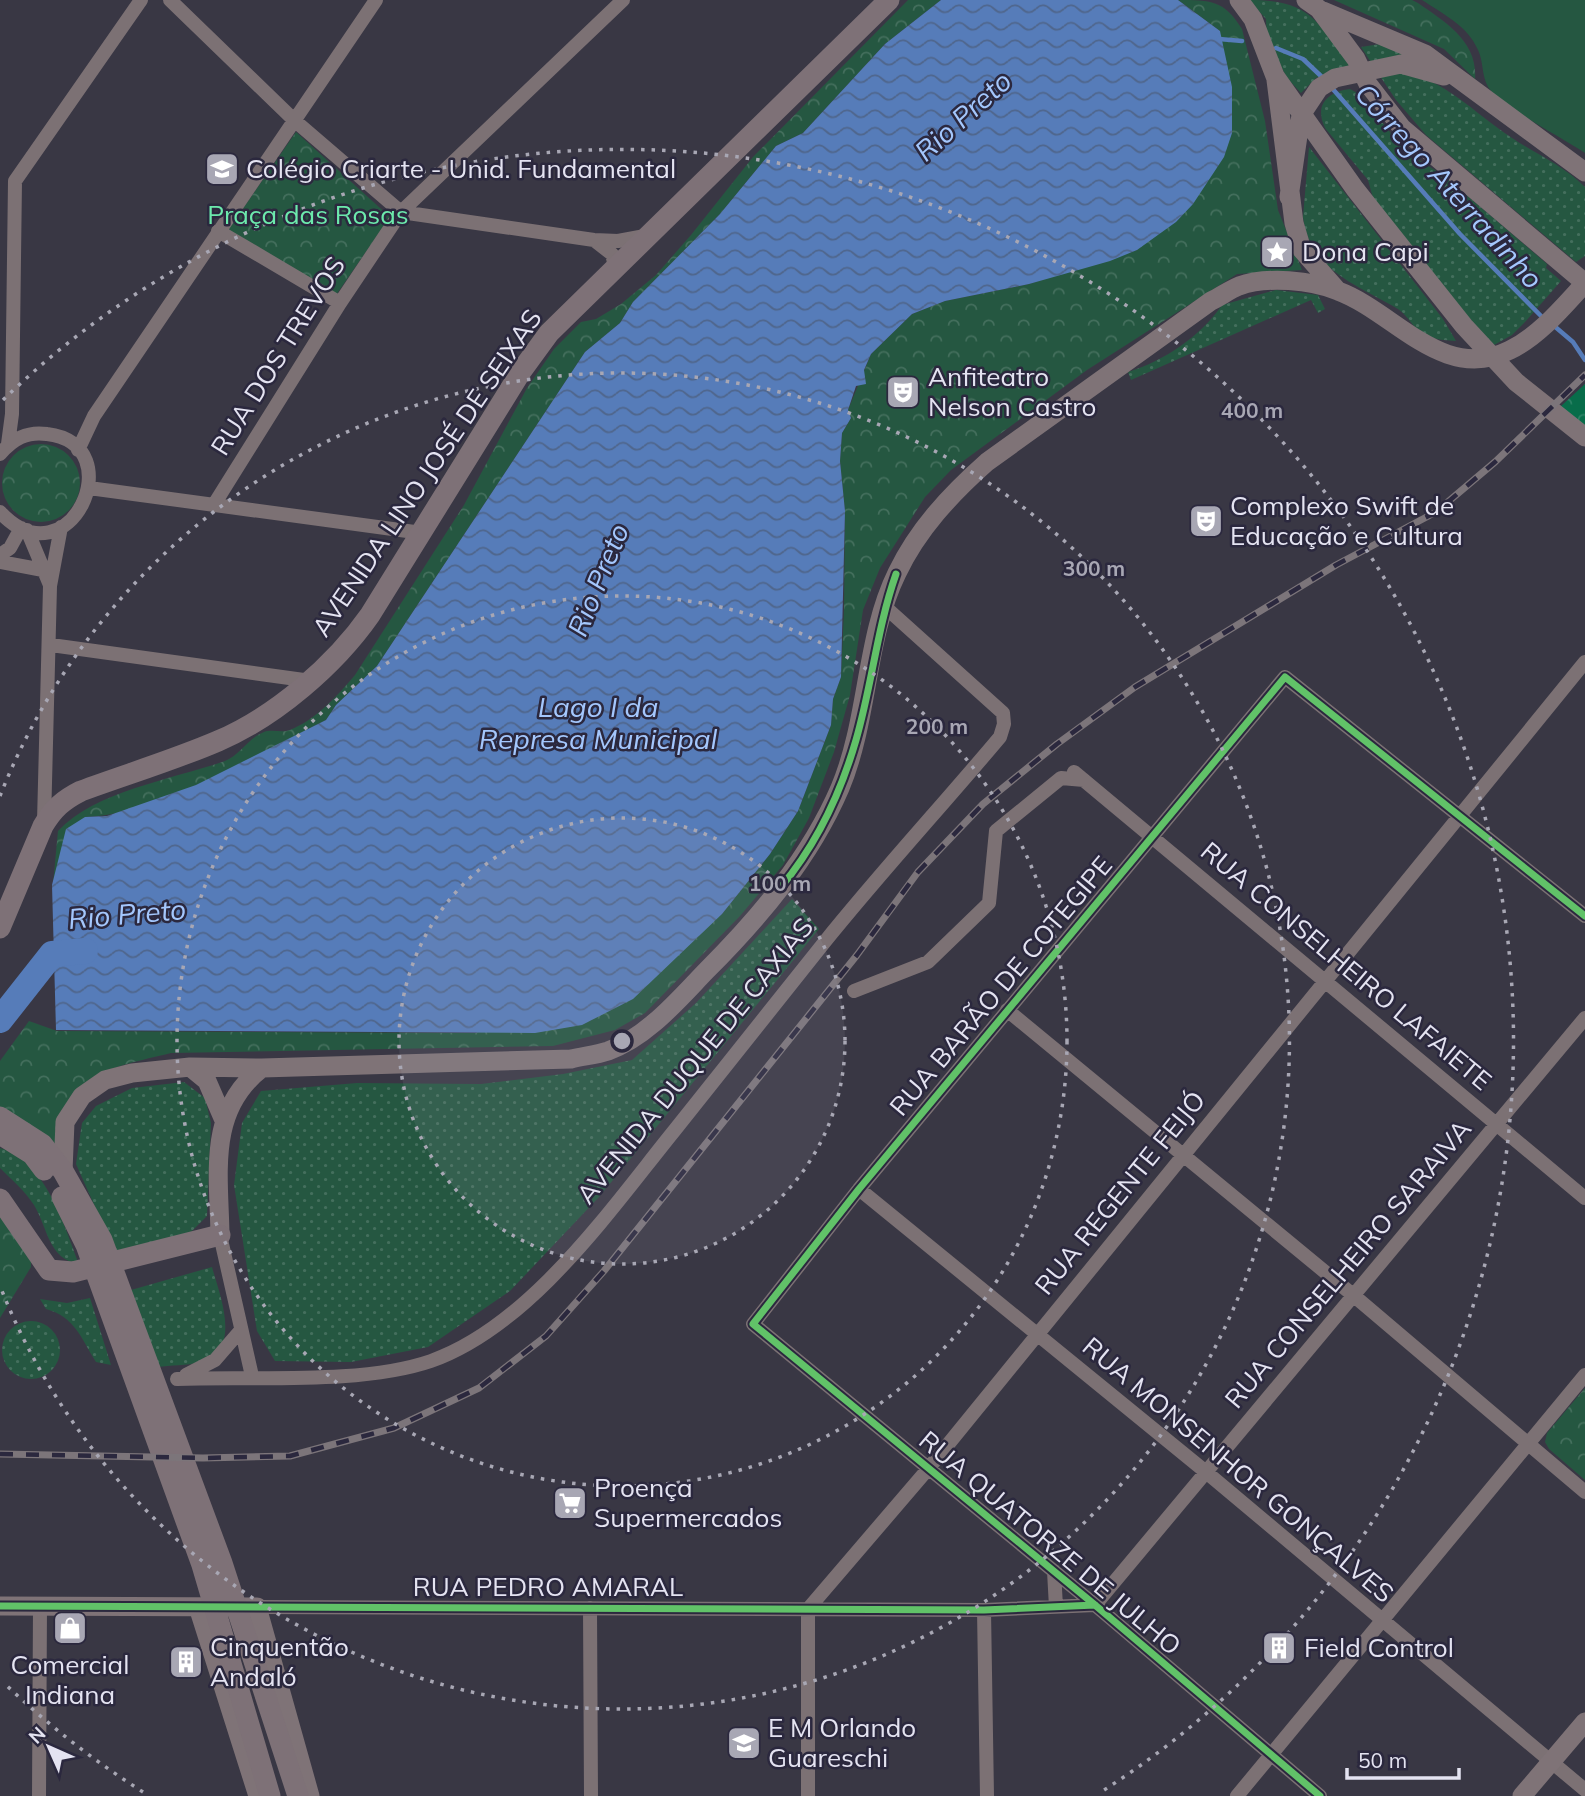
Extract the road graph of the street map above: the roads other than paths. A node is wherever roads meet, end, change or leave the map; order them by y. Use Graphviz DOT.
graph roads {
  1 [pos="141,0"];
  2 [pos="170,0"];
  3 [pos="376,0"];
  4 [pos="623,0"];
  5 [pos="889,0"];
  6 [pos="1239,0"];
  7 [pos="1312,4"];
  8 [pos="1362,71"];
  9 [pos="1275,76"];
  10 [pos="1462,82"];
  11 [pos="1301,115"];
  12 [pos="294,120"];
  13 [pos="1585,172"];
  14 [pos="1289,197"];
  15 [pos="401,212"];
  16 [pos="218,231"];
  17 [pos="645,236"];
  18 [pos="594,240"];
  19 [pos="615,266"];
  20 [pos="1585,283"];
  21 [pos="1337,290"];
  22 [pos="340,303"];
  23 [pos="12,414"];
  24 [pos="94,415"];
  25 [pos="25,435"];
  26 [pos="1582,435"];
  27 [pos="64,439"];
  28 [pos="4,449"];
  29 [pos="78,450"];
  30 [pos="89,488"];
  31 [pos="215,503"];
  32 [pos="0,512"];
  33 [pos="61,527"];
  34 [pos="24,529"];
  35 [pos="422,533"];
  36 [pos="0,555"];
  37 [pos="0,562"];
  38 [pos="43,570"];
  39 [pos="50,586"];
  40 [pos="884,606"];
  41 [pos="51,645"];
  42 [pos="1585,662"];
  43 [pos="311,681"];
  44 [pos="1459,818"];
  45 [pos="43,826"];
  46 [pos="1153,837"];
  47 [pos="6,911"];
  48 [pos="1585,916"];
  49 [pos="0,929"];
  50 [pos="1326,982"];
  51 [pos="854,991"];
  52 [pos="1007,1010"];
  53 [pos="1585,1018"];
  54 [pos="190,1067"];
  55 [pos="262,1068"];
  56 [pos="0,1117"];
  57 [pos="223,1118"];
  58 [pos="1498,1124"];
  59 [pos="0,1135"];
  60 [pos="1181,1156"];
  61 [pos="63,1171"];
  62 [pos="859,1189"];
  63 [pos="1585,1198"];
  64 [pos="0,1199"];
  65 [pos="220,1235"];
  66 [pos="94,1242"];
  67 [pos="1353,1295"];
  68 [pos="753,1324"];
  69 [pos="241,1331"];
  70 [pos="1035,1335"];
  71 [pos="1585,1375"];
  72 [pos="252,1376"];
  73 [pos="1528,1444"];
  74 [pos="928,1469"];
  75 [pos="1206,1472"];
  76 [pos="1585,1492"];
  77 [pos="1054,1572"];
  78 [pos="1095,1605"];
  79 [pos="0,1606"];
  80 [pos="40,1606"];
  81 [pos="198,1607"];
  82 [pos="257,1607"];
  83 [pos="590,1608"];
  84 [pos="1056,1608"];
  85 [pos="808,1609"];
  86 [pos="984,1610"];
  87 [pos="1381,1620"];
  88 [pos="251,1690"];
  89 [pos="1585,1722"];
  90 [pos="1270,1754"];
  91 [pos="1551,1762"];
  92 [pos="1585,1790"];
  93 [pos="39,1796"];
  94 [pos="258,1796"];
  95 [pos="270,1796"];
  96 [pos="298,1796"];
  97 [pos="310,1796"];
  98 [pos="591,1796"];
  99 [pos="808,1796"];
  100 [pos="987,1796"];
  101 [pos="1237,1796"];
  102 [pos="1320,1796"];
  103 [pos="1522,1796"];
  1 -- 23 [label="street"];
  2 -- 12 [label="street"];
  3 -- 12 [label="street"];
  4 -- 15 [label="street, RUA DOS TREVOS"];
  5 -- 17 [label="main road, AVENIDA LINO JOSÉ DE SEIXAS"];
  6 -- 9 [label="main road"];
  7 -- 8 [label="main road"];
  7 -- 10 [label="main road"];
  8 -- 10 [label="main road"];
  8 -- 11 [label="main road"];
  8 -- 20 [label="main road"];
  9 -- 11 [label="main road"];
  9 -- 14 [label="main road"];
  10 -- 13 [label="main road"];
  11 -- 14 [label="main road"];
  11 -- 26 [label="main road"];
  12 -- 15 [label="street"];
  12 -- 16 [label="street"];
  14 -- 21 [label="main road"];
  15 -- 18 [label="street"];
  15 -- 22 [label="street, RUA DOS TREVOS"];
  16 -- 22 [label="street"];
  16 -- 24 [label="street"];
  17 -- 18 [label="street"];
  17 -- 19 [label="main road, AVENIDA LINO JOSÉ DE SEIXAS"];
  18 -- 19 [label="street"];
  19 -- 35 [label="main road, AVENIDA LINO JOSÉ DE SEIXAS"];
  20 -- 21 [label="main road, AVENIDA DUQUE DE CAXIAS"];
  21 -- 40 [label="main road, AVENIDA DUQUE DE CAXIAS"];
  22 -- 31 [label="street, RUA DOS TREVOS"];
  23 -- 25 [label="street"];
  23 -- 28 [label="street"];
  24 -- 27 [label="street"];
  24 -- 29 [label="street"];
  25 -- 27 [label="street"];
  25 -- 28 [label="street"];
  27 -- 29 [label="street"];
  29 -- 30 [label="street"];
  30 -- 31 [label="street"];
  30 -- 33 [label="street"];
  31 -- 35 [label="street"];
  32 -- 34 [label="street"];
  33 -- 34 [label="street"];
  33 -- 39 [label="street"];
  34 -- 36 [label="street"];
  34 -- 38 [label="street"];
  35 -- 43 [label="main road, AVENIDA LINO JOSÉ DE SEIXAS"];
  37 -- 38 [label="street"];
  38 -- 39 [label="street"];
  39 -- 41 [label="street"];
  40 -- 55 [label="main road, AVENIDA DUQUE DE CAXIAS"];
  40 -- 72 [label="street, AVENIDA DUQUE DE CAXIAS"];
  41 -- 43 [label="street"];
  41 -- 45 [label="street"];
  42 -- 44 [label="street, RUA REGENTE FEIJÓ"];
  43 -- 45 [label="main road, AVENIDA LINO JOSÉ DE SEIXAS"];
  44 -- 46 [label="street, RUA BARÃO DE COTEGIPE"];
  44 -- 48 [label="street"];
  44 -- 50 [label="street, RUA REGENTE FEIJÓ"];
  45 -- 47 [label="main road, AVENIDA LINO JOSÉ DE SEIXAS"];
  46 -- 50 [label="street, RUA CONSELHEIRO LAFAIETE"];
  46 -- 51 [label="street, RUA CONSELHEIRO LAFAIETE"];
  46 -- 52 [label="street, RUA BARÃO DE COTEGIPE"];
  47 -- 49 [label="main road, AVENIDA LINO JOSÉ DE SEIXAS"];
  50 -- 58 [label="street, RUA CONSELHEIRO LAFAIETE"];
  50 -- 60 [label="street, RUA REGENTE FEIJÓ"];
  52 -- 60 [label="street"];
  52 -- 62 [label="street, RUA BARÃO DE COTEGIPE"];
  53 -- 58 [label="street, RUA CONSELHEIRO SARAIVA"];
  54 -- 55 [label="main road, AVENIDA DUQUE DE CAXIAS"];
  54 -- 57 [label="main road"];
  54 -- 61 [label="main road, AVENIDA DUQUE DE CAXIAS"];
  55 -- 57 [label="main road"];
  56 -- 61 [label="main road"];
  57 -- 65 [label="main road"];
  58 -- 63 [label="street, RUA CONSELHEIRO LAFAIETE"];
  58 -- 67 [label="street, RUA CONSELHEIRO SARAIVA"];
  59 -- 66 [label="main road"];
  60 -- 67 [label="street"];
  60 -- 70 [label="street, RUA REGENTE FEIJÓ"];
  61 -- 66 [label="main road"];
  62 -- 68 [label="street, RUA BARÃO DE COTEGIPE"];
  62 -- 70 [label="street, RUA MONSENHOR GONÇALVES"];
  64 -- 65 [label="main road"];
  65 -- 69 [label="street"];
  66 -- 88 [label="main road"];
  67 -- 73 [label="street"];
  67 -- 75 [label="street, RUA CONSELHEIRO SARAIVA"];
  68 -- 74 [label="street, RUA QUATORZE DE JULHO"];
  69 -- 72 [label="street"];
  69 -- 72 [label="street"];
  70 -- 74 [label="street, RUA REGENTE FEIJÓ"];
  70 -- 75 [label="street, RUA MONSENHOR GONÇALVES"];
  71 -- 73 [label="street"];
  73 -- 76 [label="street"];
  73 -- 87 [label="street"];
  74 -- 77 [label="street, RUA QUATORZE DE JULHO"];
  74 -- 85 [label="street, RUA REGENTE FEIJÓ"];
  75 -- 78 [label="street, RUA CONSELHEIRO SARAIVA"];
  75 -- 87 [label="street, RUA MONSENHOR GONÇALVES"];
  77 -- 78 [label="street, RUA QUATORZE DE JULHO"];
  77 -- 84 [label="street, RUA QUATORZE DE JULHO"];
  78 -- 84 [label="street, RUA PEDRO AMARAL"];
  78 -- 90 [label="street, RUA QUATORZE DE JULHO"];
  79 -- 80 [label="main road, RUA PEDRO AMARAL"];
  80 -- 81 [label="main road, RUA PEDRO AMARAL"];
  80 -- 93 [label="street"];
  81 -- 82 [label="main road, RUA PEDRO AMARAL"];
  81 -- 94 [label="main road"];
  82 -- 83 [label="street, RUA PEDRO AMARAL"];
  82 -- 97 [label="main road"];
  83 -- 85 [label="street, RUA PEDRO AMARAL"];
  83 -- 98 [label="street"];
  84 -- 86 [label="street, RUA PEDRO AMARAL"];
  85 -- 86 [label="street, RUA PEDRO AMARAL"];
  85 -- 99 [label="street"];
  86 -- 100 [label="street"];
  87 -- 90 [label="street"];
  87 -- 91 [label="street, RUA MONSENHOR GONÇALVES"];
  88 -- 95 [label="main road"];
  88 -- 96 [label="main road"];
  89 -- 91 [label="main road"];
  90 -- 101 [label="street"];
  90 -- 102 [label="street, RUA QUATORZE DE JULHO"];
  91 -- 92 [label="street, RUA MONSENHOR GONÇALVES"];
  91 -- 103 [label="main road"];
}
